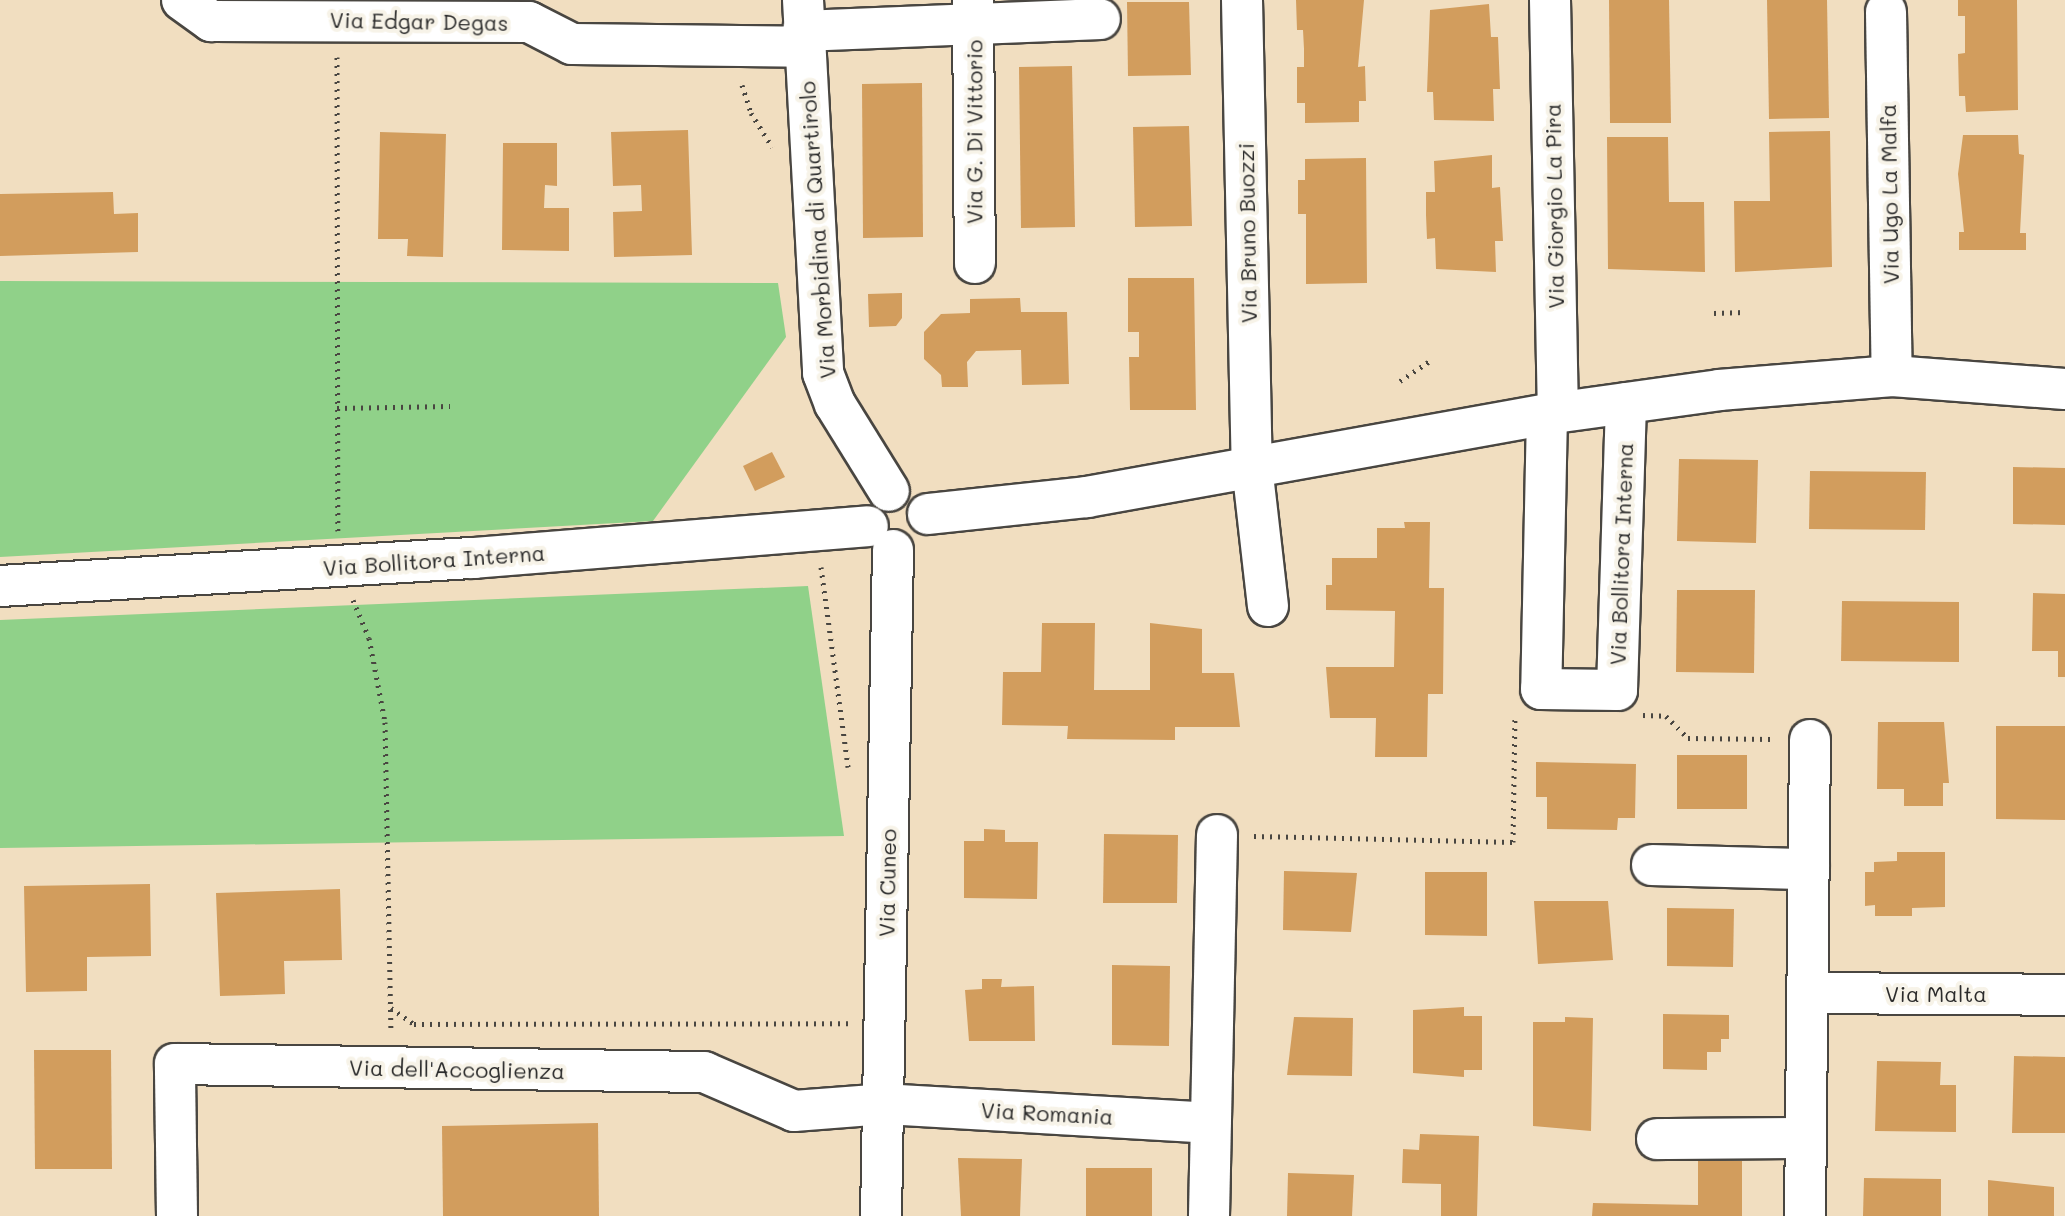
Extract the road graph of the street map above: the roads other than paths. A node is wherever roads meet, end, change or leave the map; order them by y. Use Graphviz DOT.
graph roads {
  1 [pos="182,0"];
  2 [pos="1242,0"];
  3 [pos="1550,0"];
  4 [pos="973,12"];
  5 [pos="1886,12"];
  6 [pos="1100,19"];
  7 [pos="803,26"];
  8 [pos="975,263"];
  9 [pos="1892,376"];
  10 [pos="2065,389"];
  11 [pos="1626,403"];
  12 [pos="1552,414"];
  13 [pos="1252,466"];
  14 [pos="889,491"];
  15 [pos="928,514"];
  16 [pos="881,538"];
  17 [pos="0,586"];
  18 [pos="1268,606"];
  19 [pos="1810,740"];
  20 [pos="1217,835"];
  21 [pos="1652,865"];
  22 [pos="1809,869"];
  23 [pos="1807,993"];
  24 [pos="2065,995"];
  25 [pos="884,1104"];
  26 [pos="1210,1123"];
  27 [pos="1806,1138"];
  28 [pos="1657,1139"];
  29 [pos="177,1216"];
  30 [pos="881,1216"];
  31 [pos="1209,1216"];
  32 [pos="1805,1216"];
  1 -- 7 [label="street, Via Edgar Degas"];
  2 -- 13 [label="street, Via Bruno Buozzi"];
  3 -- 12 [label="street, Via Giorgio La Pira"];
  4 -- 6 [label="street, Via Edgar Degas"];
  4 -- 7 [label="street, Via Edgar Degas"];
  4 -- 8 [label="street, Via G. Di Vittorio"];
  5 -- 9 [label="street, Via Ugo La Malfa"];
  7 -- 14 [label="street, Via Morbidina di Quartirolo"];
  9 -- 10 [label="street"];
  9 -- 11 [label="street"];
  11 -- 12 [label="street"];
  11 -- 12 [label="street, Via Bollitora Interna"];
  12 -- 13 [label="street"];
  13 -- 15 [label="street"];
  13 -- 18 [label="street, Via Bruno Buozzi"];
  14 -- 15 [label="street"];
  14 -- 16 [label="street"];
  15 -- 16 [label="street"];
  16 -- 17 [label="street, Via Bollitora Interna"];
  16 -- 25 [label="street, Via Cuneo"];
  19 -- 22 [label="street"];
  20 -- 26 [label="street"];
  21 -- 22 [label="street"];
  22 -- 23 [label="street"];
  23 -- 24 [label="street, Via Malta"];
  23 -- 27 [label="street"];
  25 -- 26 [label="street, Via Romania"];
  25 -- 29 [label="street, Via dell'Accoglienza"];
  25 -- 30 [label="street, Via Cuneo"];
  26 -- 31 [label="street"];
  27 -- 28 [label="street"];
  27 -- 32 [label="street"];
}
